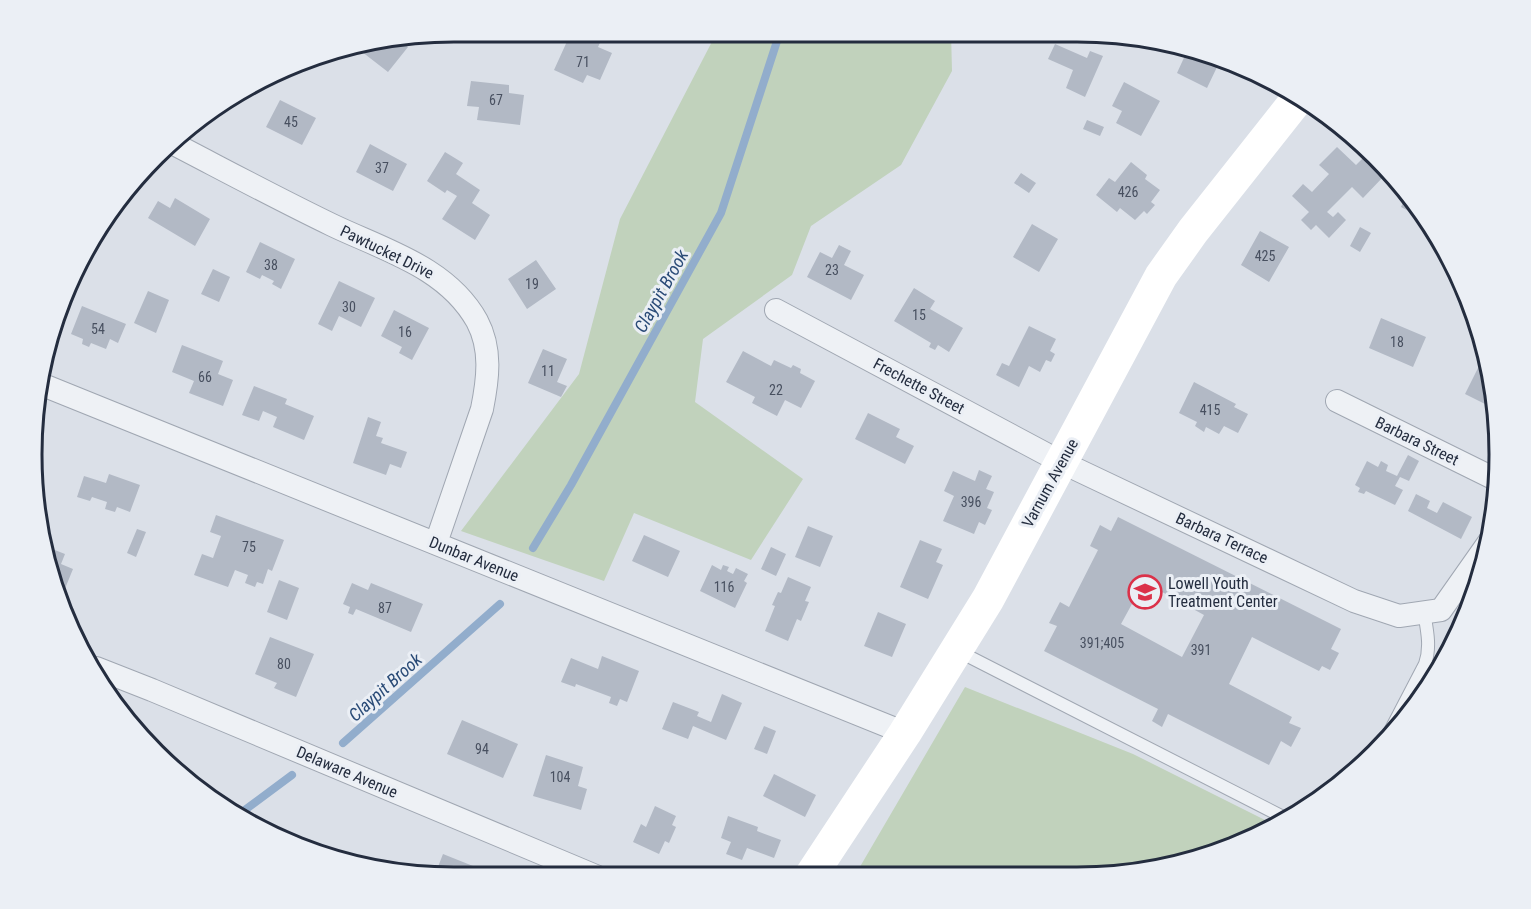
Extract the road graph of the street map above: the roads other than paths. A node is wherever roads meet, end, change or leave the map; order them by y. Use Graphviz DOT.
graph roads {
  1 [pos="1294,104"];
  2 [pos="180,147"];
  3 [pos="776,310"];
  4 [pos="48,387"];
  5 [pos="1337,401"];
  6 [pos="1062,462"];
  7 [pos="1488,476"];
  8 [pos="436,543"];
  9 [pos="1475,562"];
  10 [pos="1424,612"];
  11 [pos="957,651"];
  12 [pos="104,672"];
  13 [pos="1417,681"];
  14 [pos="1420,682"];
  15 [pos="1403,707"];
  16 [pos="905,733"];
  17 [pos="1278,814"];
  18 [pos="574,867"];
  19 [pos="817,867"];
  1 -- 6 [label="main road, Varnum Avenue"];
  2 -- 8 [label="street, Pawtucket Drive"];
  3 -- 6 [label="street, Frechette Street"];
  4 -- 8 [label="street, Dunbar Avenue"];
  5 -- 7 [label="street, Barbara Street"];
  6 -- 10 [label="street, Barbara Terrace"];
  6 -- 11 [label="main road, Varnum Avenue"];
  8 -- 16 [label="street, Dunbar Avenue"];
  9 -- 10 [label="street, Barbara Terrace"];
  10 -- 13 [label="lane"];
  11 -- 16 [label="main road, Varnum Avenue"];
  11 -- 17 [label="lane"];
  12 -- 18 [label="street, Delaware Avenue"];
  13 -- 14 [label="lane"];
  13 -- 15 [label="lane"];
  16 -- 19 [label="main road, Varnum Avenue"];
}
